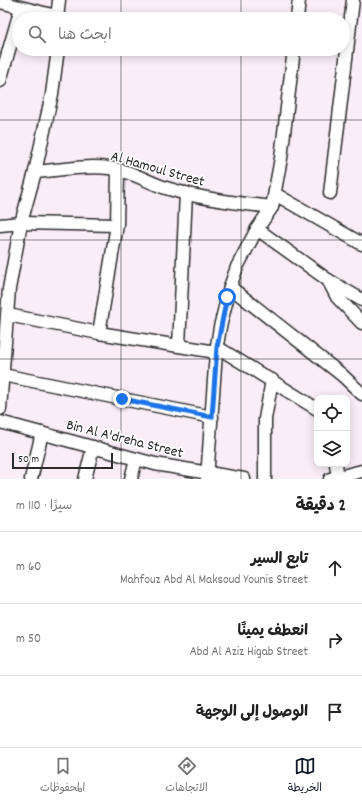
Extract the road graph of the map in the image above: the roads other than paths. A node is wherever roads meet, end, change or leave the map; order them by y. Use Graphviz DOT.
graph roads {
  1 [pos="59,0"];
  2 [pos="299,0"];
  3 [pos="353,0"];
  4 [pos="0,2"];
  5 [pos="21,8"];
  6 [pos="20,12"];
  7 [pos="35,12"];
  8 [pos="58,12"];
  9 [pos="298,12"];
  10 [pos="350,25"];
  11 [pos="12,39"];
  12 [pos="57,56"];
  13 [pos="293,56"];
  14 [pos="346,56"];
  15 [pos="0,81"];
  16 [pos="118,170"];
  17 [pos="36,172"];
  18 [pos="186,193"];
  19 [pos="330,193"];
  20 [pos="275,194"];
  21 [pos="272,207"];
  22 [pos="21,223"];
  23 [pos="0,225"];
  24 [pos="117,225"];
  25 [pos="256,229"];
  26 [pos="362,244"];
  27 [pos="328,280"];
  28 [pos="230,287"];
  29 [pos="5,288"];
  30 [pos="362,300"];
  31 [pos="8,316"];
  32 [pos="362,323"];
  33 [pos="99,333"];
  34 [pos="179,346"];
  35 [pos="3,348"];
  36 [pos="216,350"];
  37 [pos="3,375"];
  38 [pos="272,380"];
  39 [pos="362,394"];
  40 [pos="0,403"];
  41 [pos="314,407"];
  42 [pos="212,417"];
  43 [pos="0,422"];
  44 [pos="42,433"];
  45 [pos="93,447"];
  46 [pos="136,459"];
  47 [pos="336,467"];
  48 [pos="362,471"];
  49 [pos="180,474"];
  50 [pos="208,476"];
  51 [pos="31,479"];
  52 [pos="85,479"];
  53 [pos="131,479"];
  54 [pos="244,479"];
  55 [pos="265,479"];
  56 [pos="335,479"];
  1 -- 8 [label="street"];
  2 -- 9 [label="street"];
  3 -- 10 [label="street"];
  4 -- 5 [label="street"];
  5 -- 6 [label="street"];
  5 -- 7 [label="street"];
  11 -- 15 [label="street"];
  12 -- 17 [label="street"];
  13 -- 20 [label="street"];
  14 -- 19 [label="street"];
  16 -- 17 [label="street, Al Hamoul Street"];
  16 -- 18 [label="street, Al Hamoul Street"];
  16 -- 24 [label="street"];
  17 -- 22 [label="street"];
  18 -- 21 [label="street, Al Hamoul Street"];
  18 -- 34 [label="street"];
  20 -- 21 [label="street"];
  20 -- 26 [label="street"];
  21 -- 25 [label="street"];
  22 -- 23 [label="street"];
  22 -- 24 [label="street"];
  22 -- 29 [label="street"];
  24 -- 33 [label="street"];
  25 -- 27 [label="street"];
  25 -- 28 [label="street"];
  27 -- 30 [label="street"];
  27 -- 32 [label="street"];
  28 -- 36 [label="street"];
  28 -- 39 [label="street"];
  29 -- 31 [label="street"];
  31 -- 33 [label="street"];
  31 -- 35 [label="street"];
  33 -- 34 [label="street"];
  34 -- 36 [label="street"];
  35 -- 37 [label="street"];
  36 -- 38 [label="street"];
  36 -- 42 [label="street"];
  37 -- 40 [label="street"];
  37 -- 42 [label="street"];
  38 -- 41 [label="street"];
  38 -- 55 [label="street"];
  42 -- 50 [label="street"];
  43 -- 44 [label="street, Bin Al A'dreha Street"];
  44 -- 45 [label="street, Bin Al A'dreha Street"];
  44 -- 51 [label="street"];
  45 -- 46 [label="street, Bin Al A'dreha Street"];
  45 -- 52 [label="street"];
  46 -- 49 [label="street, Bin Al A'dreha Street"];
  46 -- 53 [label="street"];
  47 -- 56 [label="street"];
  48 -- 56 [label="street"];
  49 -- 50 [label="street, Bin Al A'dreha Street"];
  50 -- 54 [label="street, Bin Al A'dreha Street"];
}
